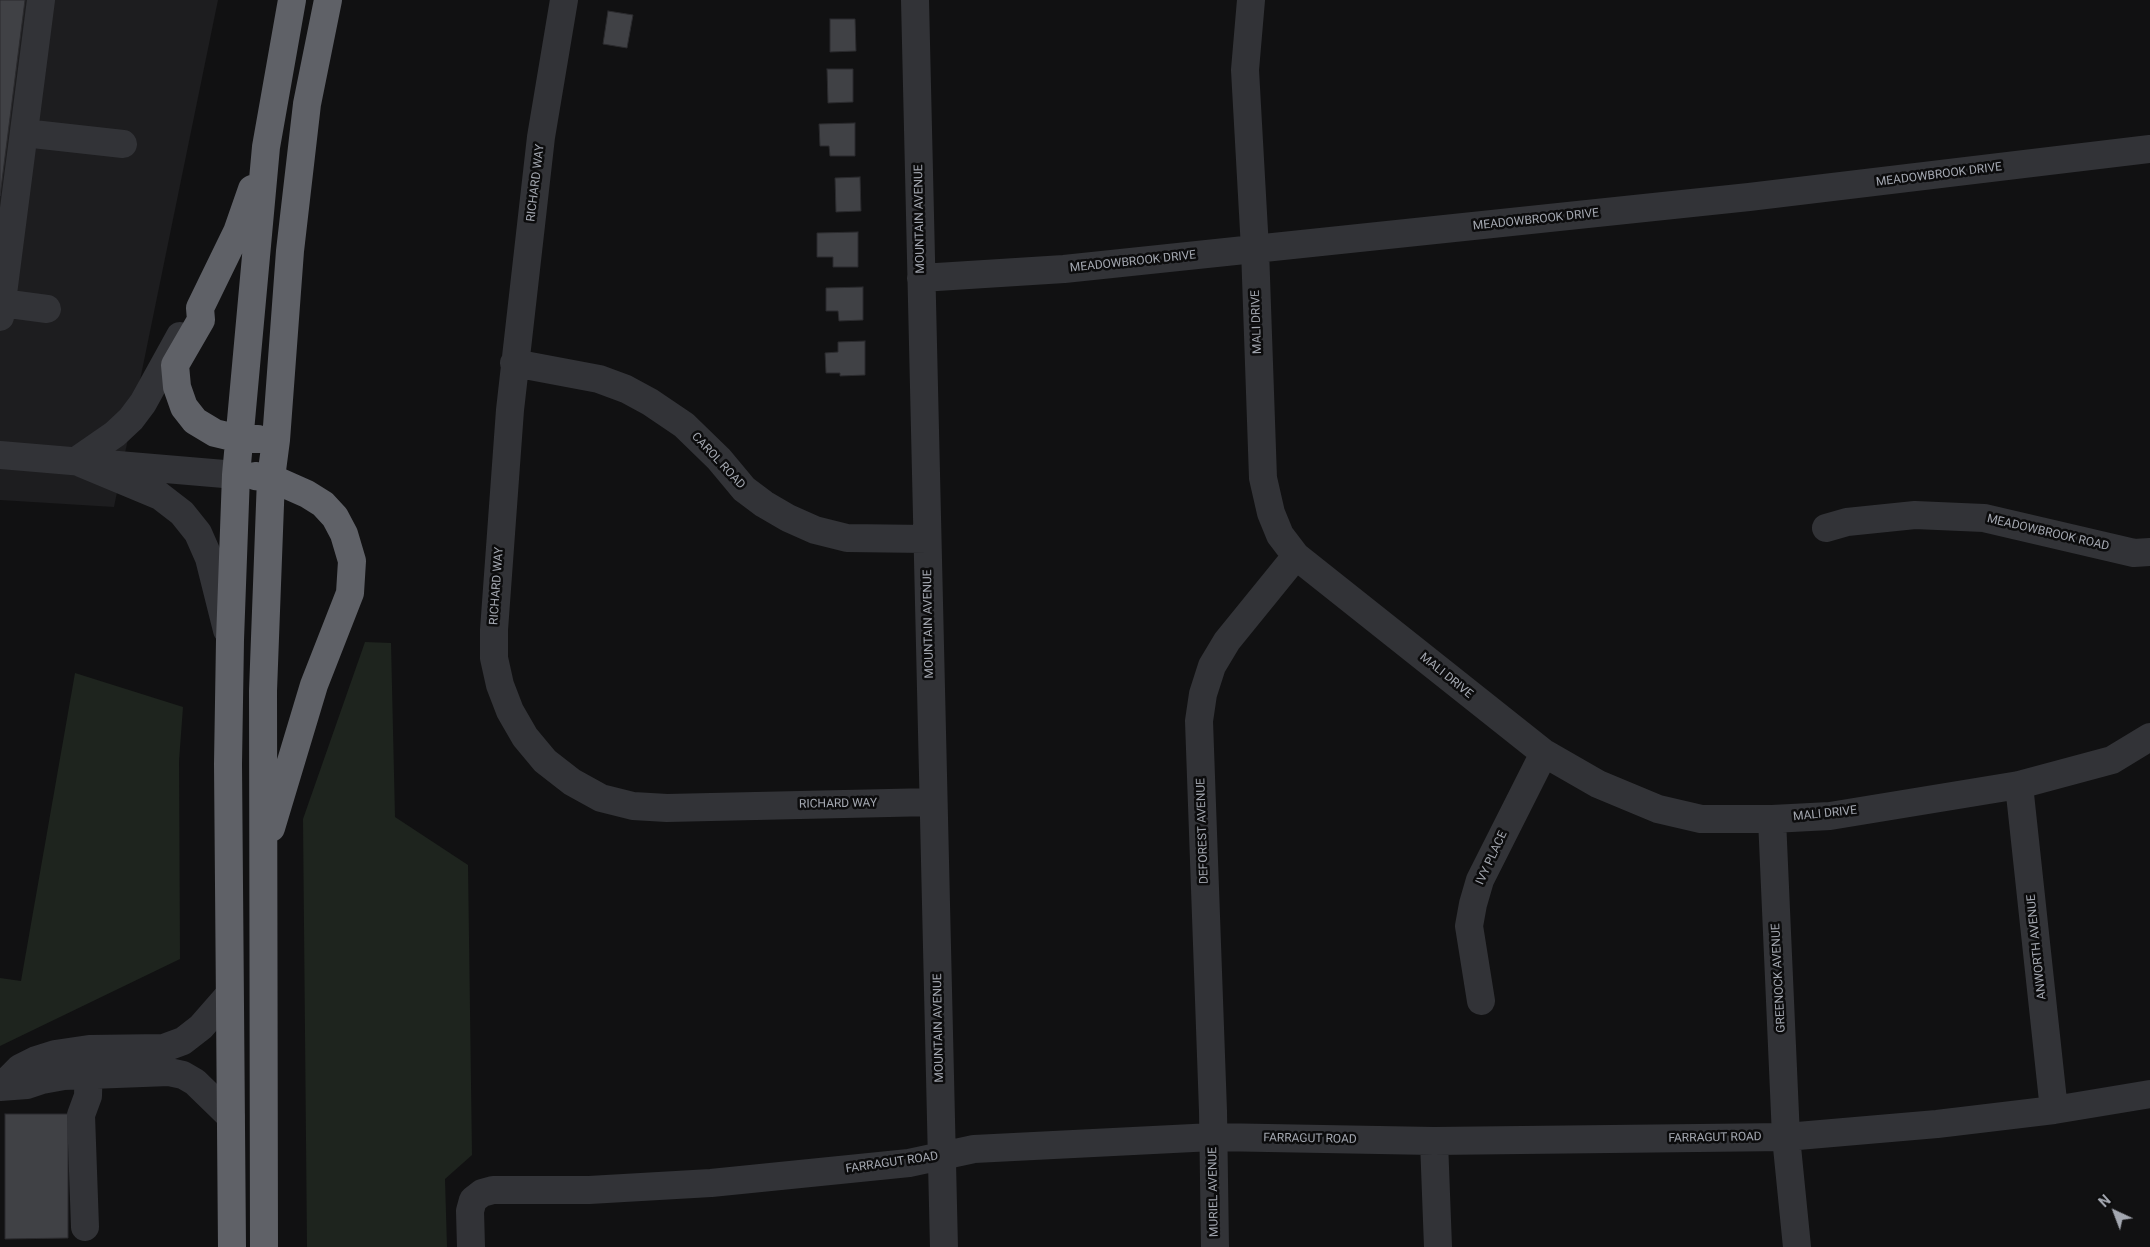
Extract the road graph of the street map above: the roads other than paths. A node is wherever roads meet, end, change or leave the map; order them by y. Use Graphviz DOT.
graph roads {
  1 [pos="41,0"];
  2 [pos="292,0"];
  3 [pos="328,0"];
  4 [pos="564,0"];
  5 [pos="915,0"];
  6 [pos="1251,0"];
  7 [pos="24,133"];
  8 [pos="123,144"];
  9 [pos="266,147"];
  10 [pos="2150,150"];
  11 [pos="1255,249"];
  12 [pos="921,278"];
  13 [pos="200,308"];
  14 [pos="1,310"];
  15 [pos="47,310"];
  16 [pos="514,363"];
  17 [pos="240,439"];
  18 [pos="276,440"];
  19 [pos="0,455"];
  20 [pos="76,461"];
  21 [pos="236,475"];
  22 [pos="271,478"];
  23 [pos="1826,528"];
  24 [pos="927,539"];
  25 [pos="2150,552"];
  26 [pos="1296,556"];
  27 [pos="230,640"];
  28 [pos="2150,737"];
  29 [pos="1544,753"];
  30 [pos="2019,786"];
  31 [pos="933,802"];
  32 [pos="1772,819"];
  33 [pos="263,856"];
  34 [pos="229,995"];
  35 [pos="1481,1001"];
  36 [pos="89,1062"];
  37 [pos="1,1087"];
  38 [pos="2150,1094"];
  39 [pos="2054,1110"];
  40 [pos="231,1116"];
  41 [pos="1213,1137"];
  42 [pos="1786,1137"];
  43 [pos="1434,1141"];
  44 [pos="942,1156"];
  45 [pos="85,1227"];
  46 [pos="232,1247"];
  47 [pos="264,1247"];
  48 [pos="471,1247"];
  49 [pos="944,1247"];
  50 [pos="1215,1247"];
  51 [pos="1438,1247"];
  52 [pos="1797,1247"];
  1 -- 7 [label="street"];
  2 -- 9 [label="highway"];
  3 -- 18 [label="highway"];
  4 -- 16 [label="street, RICHARD WAY"];
  5 -- 12 [label="street, MOUNTAIN AVENUE"];
  6 -- 11 [label="street, MALI DRIVE"];
  7 -- 8 [label="street"];
  7 -- 14 [label="street"];
  9 -- 13 [label="highway"];
  9 -- 17 [label="highway"];
  10 -- 11 [label="street, MEADOWBROOK DRIVE"];
  11 -- 12 [label="street, MEADOWBROOK DRIVE"];
  11 -- 26 [label="street, MALI DRIVE"];
  12 -- 24 [label="street, MOUNTAIN AVENUE"];
  13 -- 17 [label="highway"];
  13 -- 20 [label="street"];
  14 -- 15 [label="street"];
  16 -- 24 [label="street, CAROL ROAD"];
  16 -- 31 [label="street, RICHARD WAY"];
  17 -- 18 [label="highway"];
  17 -- 21 [label="highway"];
  18 -- 22 [label="highway"];
  19 -- 20 [label="street"];
  20 -- 21 [label="street"];
  20 -- 27 [label="street"];
  21 -- 22 [label="highway"];
  21 -- 27 [label="highway"];
  22 -- 33 [label="highway"];
  22 -- 33 [label="highway"];
  23 -- 25 [label="street, MEADOWBROOK ROAD"];
  24 -- 31 [label="street, MOUNTAIN AVENUE"];
  26 -- 29 [label="street, MALI DRIVE"];
  26 -- 41 [label="street, DEFOREST AVENUE"];
  27 -- 34 [label="highway"];
  28 -- 30 [label="street, MALI DRIVE"];
  29 -- 32 [label="street, MALI DRIVE"];
  29 -- 35 [label="street, IVY PLACE"];
  30 -- 32 [label="street, MALI DRIVE"];
  30 -- 39 [label="street, ANWORTH AVENUE"];
  31 -- 44 [label="street, MOUNTAIN AVENUE"];
  32 -- 42 [label="street, GREENOCK AVENUE"];
  33 -- 47 [label="highway"];
  34 -- 36 [label="street"];
  34 -- 40 [label="highway"];
  36 -- 37 [label="street"];
  36 -- 40 [label="street"];
  36 -- 45 [label="street"];
  38 -- 39 [label="street, FARRAGUT ROAD"];
  39 -- 42 [label="street, FARRAGUT ROAD"];
  40 -- 46 [label="highway"];
  41 -- 43 [label="street, FARRAGUT ROAD"];
  41 -- 44 [label="street, FARRAGUT ROAD"];
  41 -- 50 [label="street, MURIEL AVENUE"];
  42 -- 43 [label="street, FARRAGUT ROAD"];
  42 -- 52 [label="street, GREENOCK AVENUE"];
  43 -- 51 [label="street"];
  44 -- 48 [label="street, FARRAGUT ROAD"];
  44 -- 49 [label="street, MOUNTAIN AVENUE"];
}
